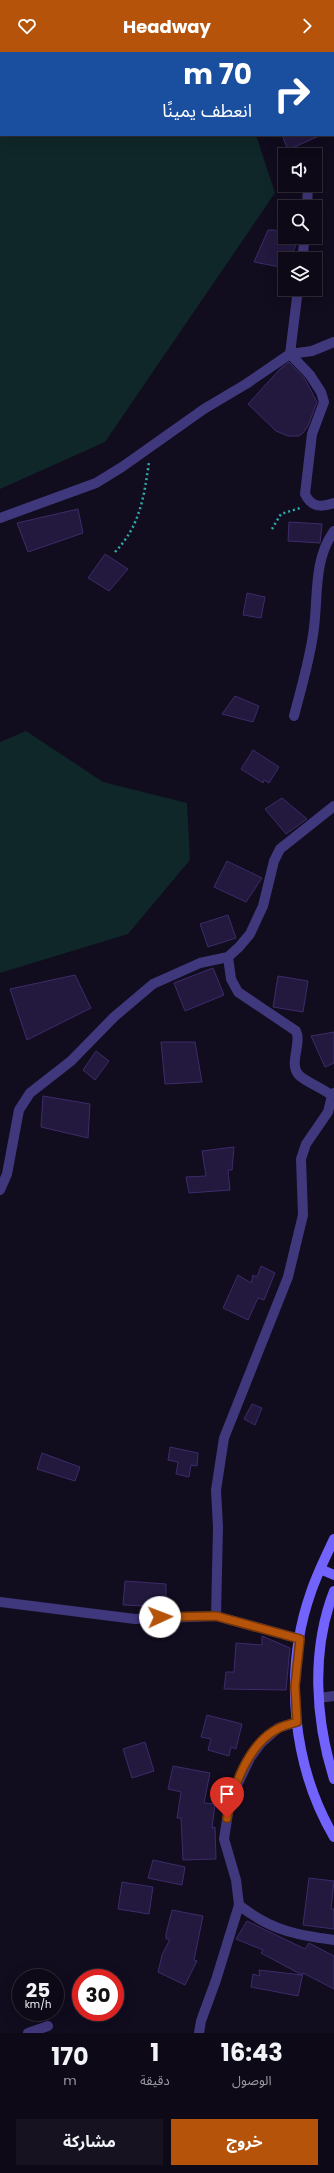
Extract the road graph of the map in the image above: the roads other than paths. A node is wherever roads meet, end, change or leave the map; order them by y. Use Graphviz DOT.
graph roads {
  1 [pos="297,296"];
  2 [pos="334,342"];
  3 [pos="290,354"];
  4 [pos="334,503"];
  5 [pos="0,518"];
  6 [pos="334,531"];
  7 [pos="294,716"];
  8 [pos="334,806"];
  9 [pos="228,957"];
  10 [pos="333,1094"];
  11 [pos="0,1190"];
  12 [pos="334,1539"];
  13 [pos="320,1569"];
  14 [pos="334,1575"];
  15 [pos="334,1591"];
  16 [pos="0,1602"];
  17 [pos="216,1616"];
  18 [pos="300,1639"];
  19 [pos="334,1696"];
  20 [pos="318,1698"];
  21 [pos="297,1722"];
  22 [pos="334,1779"];
  23 [pos="334,1837"];
  24 [pos="239,1905"];
  25 [pos="334,1940"];
  26 [pos="48,2026"];
  27 [pos="28,2033"];
  28 [pos="199,2033"];
  1 -- 3 [label="street"];
  2 -- 3 [label="street"];
  3 -- 4 [label="street"];
  3 -- 5 [label="street"];
  6 -- 7 [label="street"];
  8 -- 9 [label="street"];
  9 -- 10 [label="street"];
  9 -- 11 [label="street"];
  10 -- 17 [label="street"];
  12 -- 13 [label="main road"];
  13 -- 14 [label="main road"];
  13 -- 18 [label="main road"];
  15 -- 20 [label="main road"];
  16 -- 17 [label="street"];
  17 -- 18 [label="street"];
  18 -- 21 [label="main road"];
  19 -- 20 [label="street"];
  20 -- 22 [label="main road"];
  21 -- 23 [label="main road"];
  21 -- 24 [label="street"];
  24 -- 25 [label="street"];
  24 -- 28 [label="street"];
  26 -- 27 [label="street"];
}
